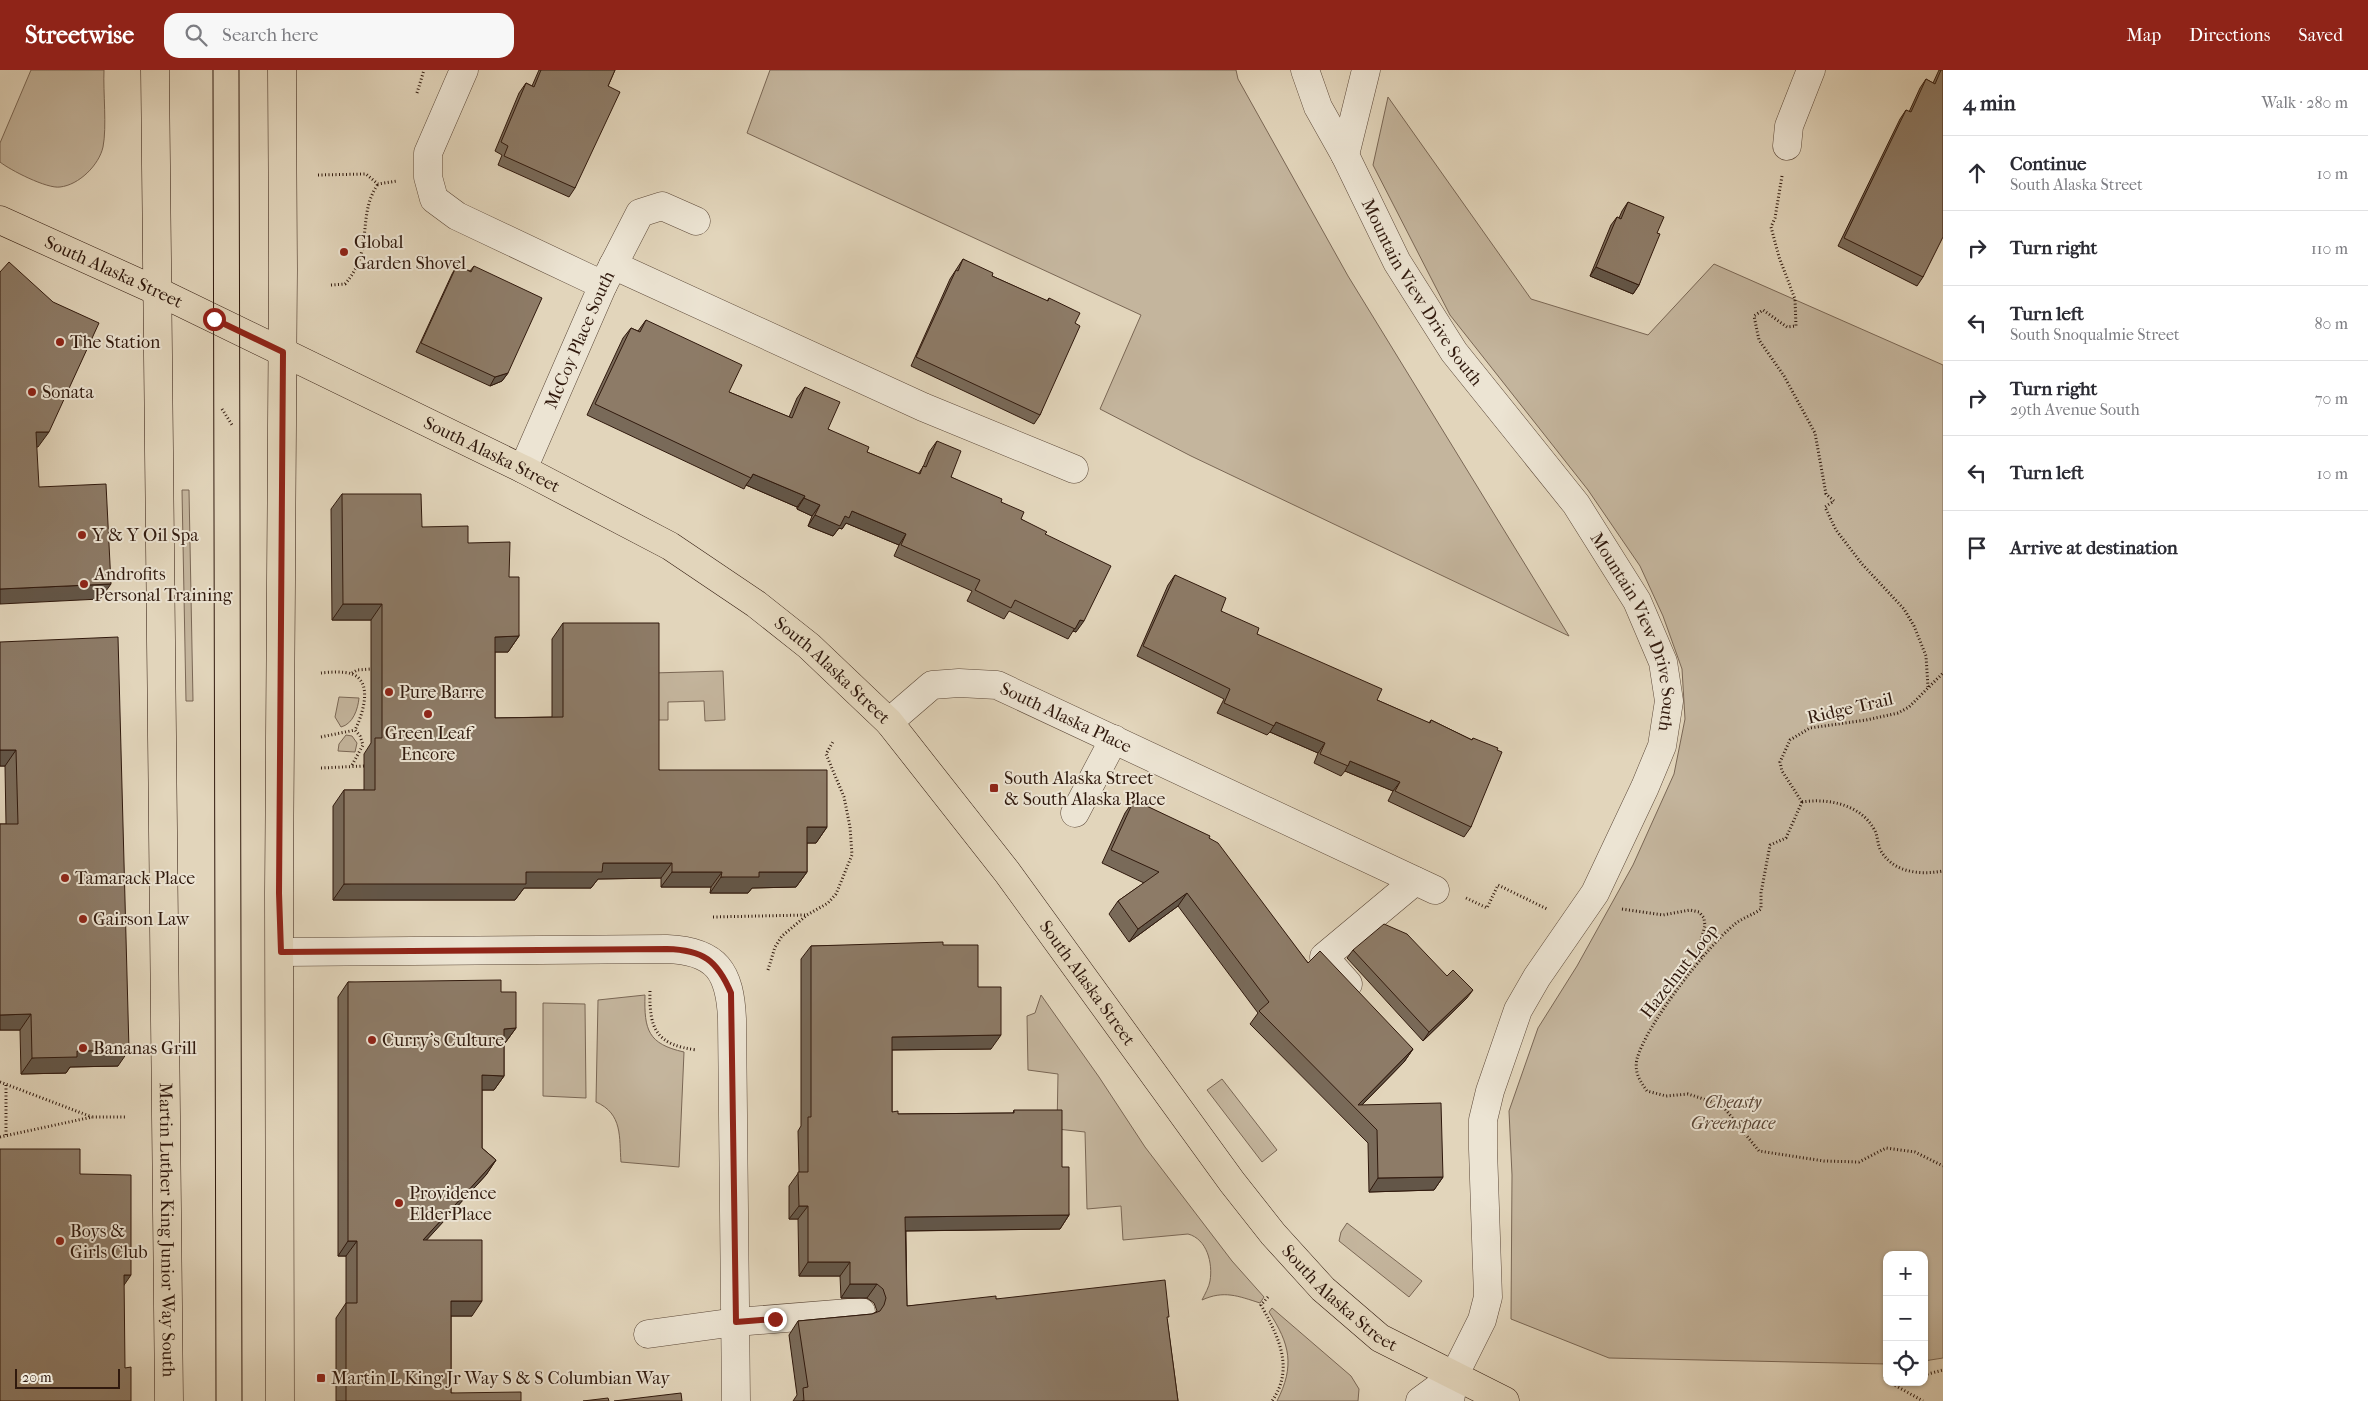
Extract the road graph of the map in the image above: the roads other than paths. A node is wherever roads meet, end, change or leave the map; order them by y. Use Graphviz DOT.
graph roads {
  1 [pos="155,70"];
  2 [pos="282,70"];
  3 [pos="464,70"];
  4 [pos="1305,70"];
  5 [pos="1366,70"];
  6 [pos="1811,70"];
  7 [pos="1787,146"];
  8 [pos="1345,155"];
  9 [pos="0,220"];
  10 [pos="696,221"];
  11 [pos="608,275"];
  12 [pos="157,291"];
  13 [pos="283,352"];
  14 [pos="524,469"];
  15 [pos="1074,469"];
  16 [pos="889,722"];
  17 [pos="1114,739"];
  18 [pos="1075,813"];
  19 [pos="281,952"];
  20 [pos="1363,999"];
  21 [pos="861,1312"];
  22 [pos="736,1322"];
  23 [pos="648,1334"];
  24 [pos="1452,1388"];
  25 [pos="169,1401"];
  26 [pos="280,1401"];
  27 [pos="736,1401"];
  28 [pos="1420,1401"];
  29 [pos="1505,1401"];
  1 -- 12 [label="main road, Martin Luther King Junior Way South"];
  2 -- 13 [label="main road"];
  3 -- 11 [label="street"];
  4 -- 8 [label="street, Mountain View Drive South"];
  5 -- 8 [label="street"];
  6 -- 7 [label="street"];
  8 -- 24 [label="street, Mountain View Drive South"];
  9 -- 12 [label="main road, South Alaska Street"];
  10 -- 11 [label="street, McCoy Place South"];
  11 -- 14 [label="street, McCoy Place South"];
  11 -- 15 [label="street"];
  12 -- 13 [label="main road, South Alaska Street"];
  12 -- 25 [label="main road, Martin Luther King Junior Way South"];
  13 -- 14 [label="main road, South Alaska Street"];
  13 -- 19 [label="main road"];
  14 -- 16 [label="main road, South Alaska Street"];
  16 -- 17 [label="street, South Alaska Place"];
  16 -- 24 [label="main road, South Alaska Street"];
  17 -- 18 [label="street"];
  17 -- 20 [label="street, South Alaska Place"];
  19 -- 22 [label="street"];
  19 -- 26 [label="main road"];
  21 -- 22 [label="street"];
  22 -- 23 [label="street"];
  22 -- 27 [label="street"];
  24 -- 28 [label="street"];
  24 -- 29 [label="main road, South Alaska Street"];
}
